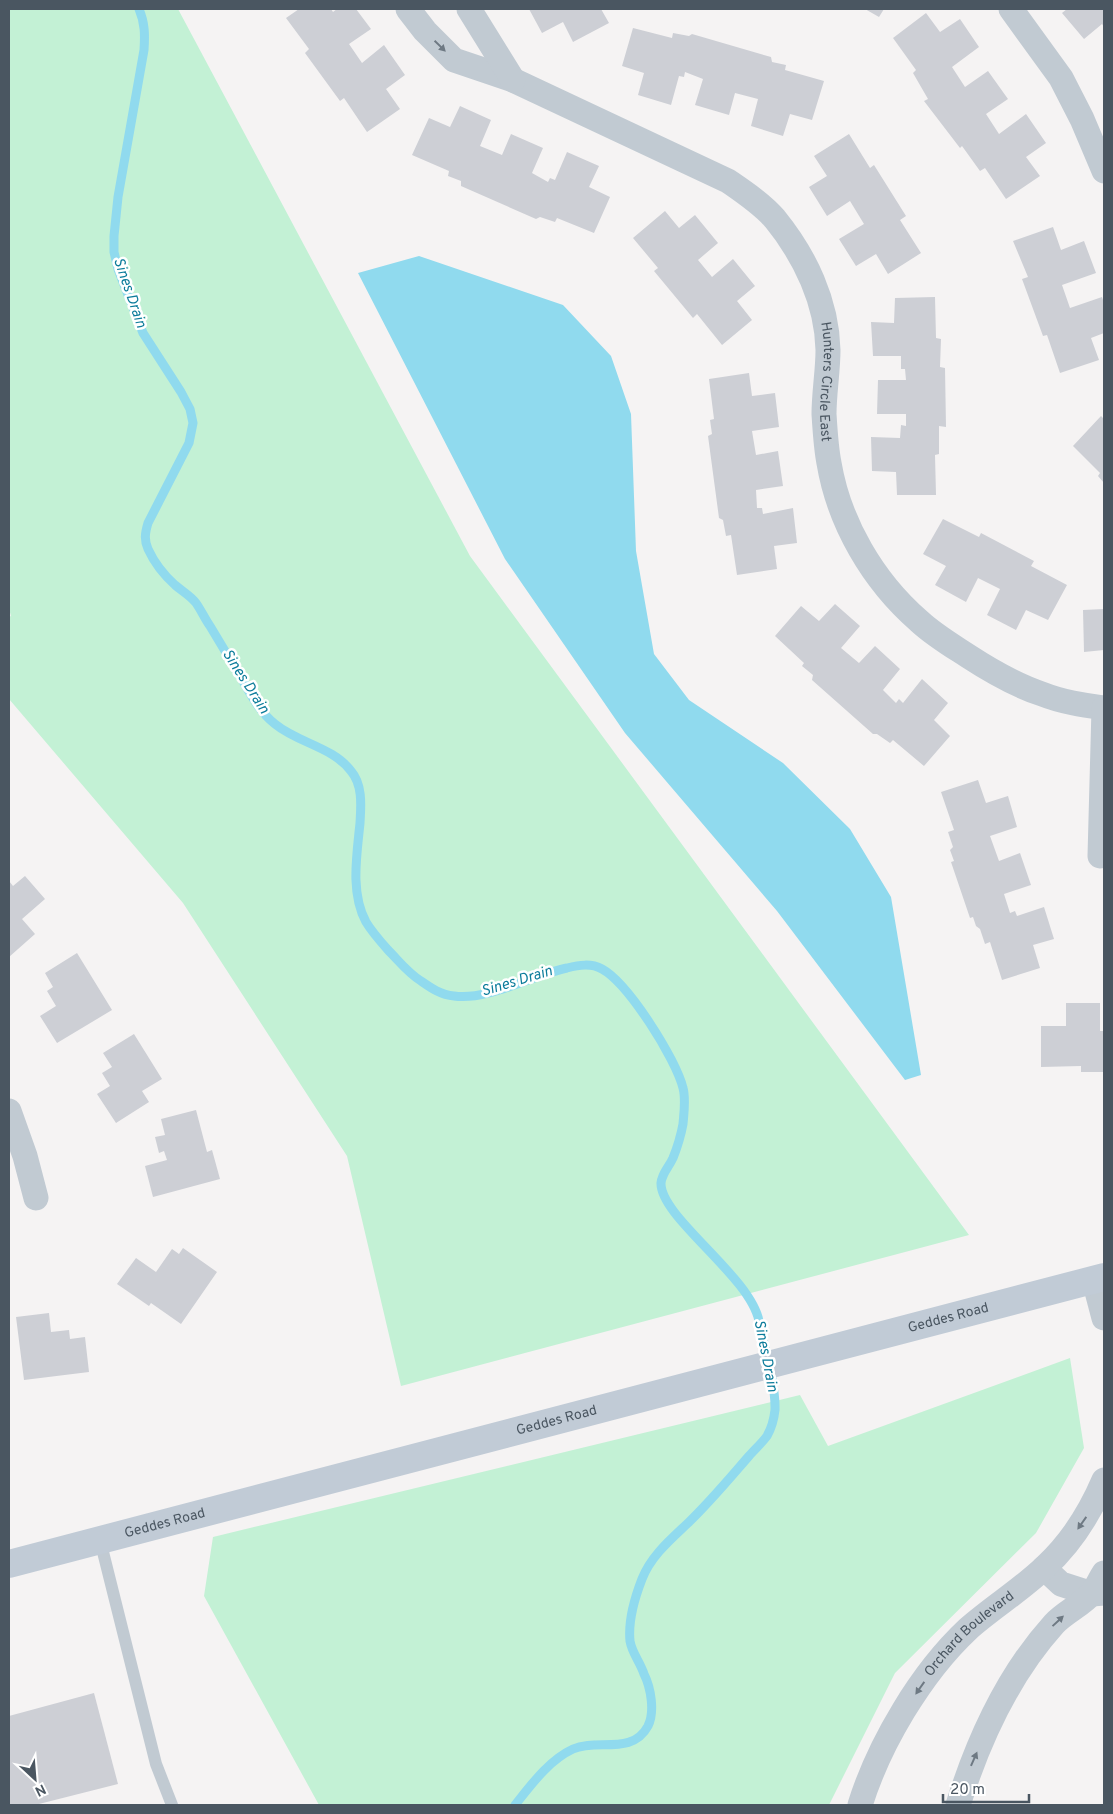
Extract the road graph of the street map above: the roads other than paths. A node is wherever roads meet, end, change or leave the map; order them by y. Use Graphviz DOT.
graph roads {
  1 [pos="408,9"];
  2 [pos="469,9"];
  3 [pos="1011,9"];
  4 [pos="513,80"];
  5 [pos="1104,171"];
  6 [pos="1104,708"];
  7 [pos="1100,856"];
  8 [pos="9,1111"];
  9 [pos="36,1198"];
  10 [pos="1099,1278"];
  11 [pos="1104,1318"];
  12 [pos="1104,1480"];
  13 [pos="100,1540"];
  14 [pos="9,1564"];
  15 [pos="1044,1568"];
  16 [pos="1100,1586"];
  17 [pos="172,1805"];
  18 [pos="860,1805"];
  19 [pos="958,1805"];
  1 -- 4 [label="street, Hunters Circle East, one-way"];
  2 -- 4 [label="street"];
  3 -- 5 [label="street"];
  4 -- 6 [label="street, Hunters Circle East"];
  6 -- 7 [label="street"];
  8 -- 9 [label="street"];
  10 -- 11 [label="street"];
  10 -- 13 [label="main road, Geddes Road"];
  12 -- 15 [label="street, Orchard Boulevard, one-way"];
  13 -- 14 [label="main road, Geddes Road"];
  13 -- 17 [label="lane"];
  15 -- 16 [label="street"];
  15 -- 18 [label="street, Orchard Boulevard, one-way"];
  19 -- 16 [label="street, one-way"];
}
